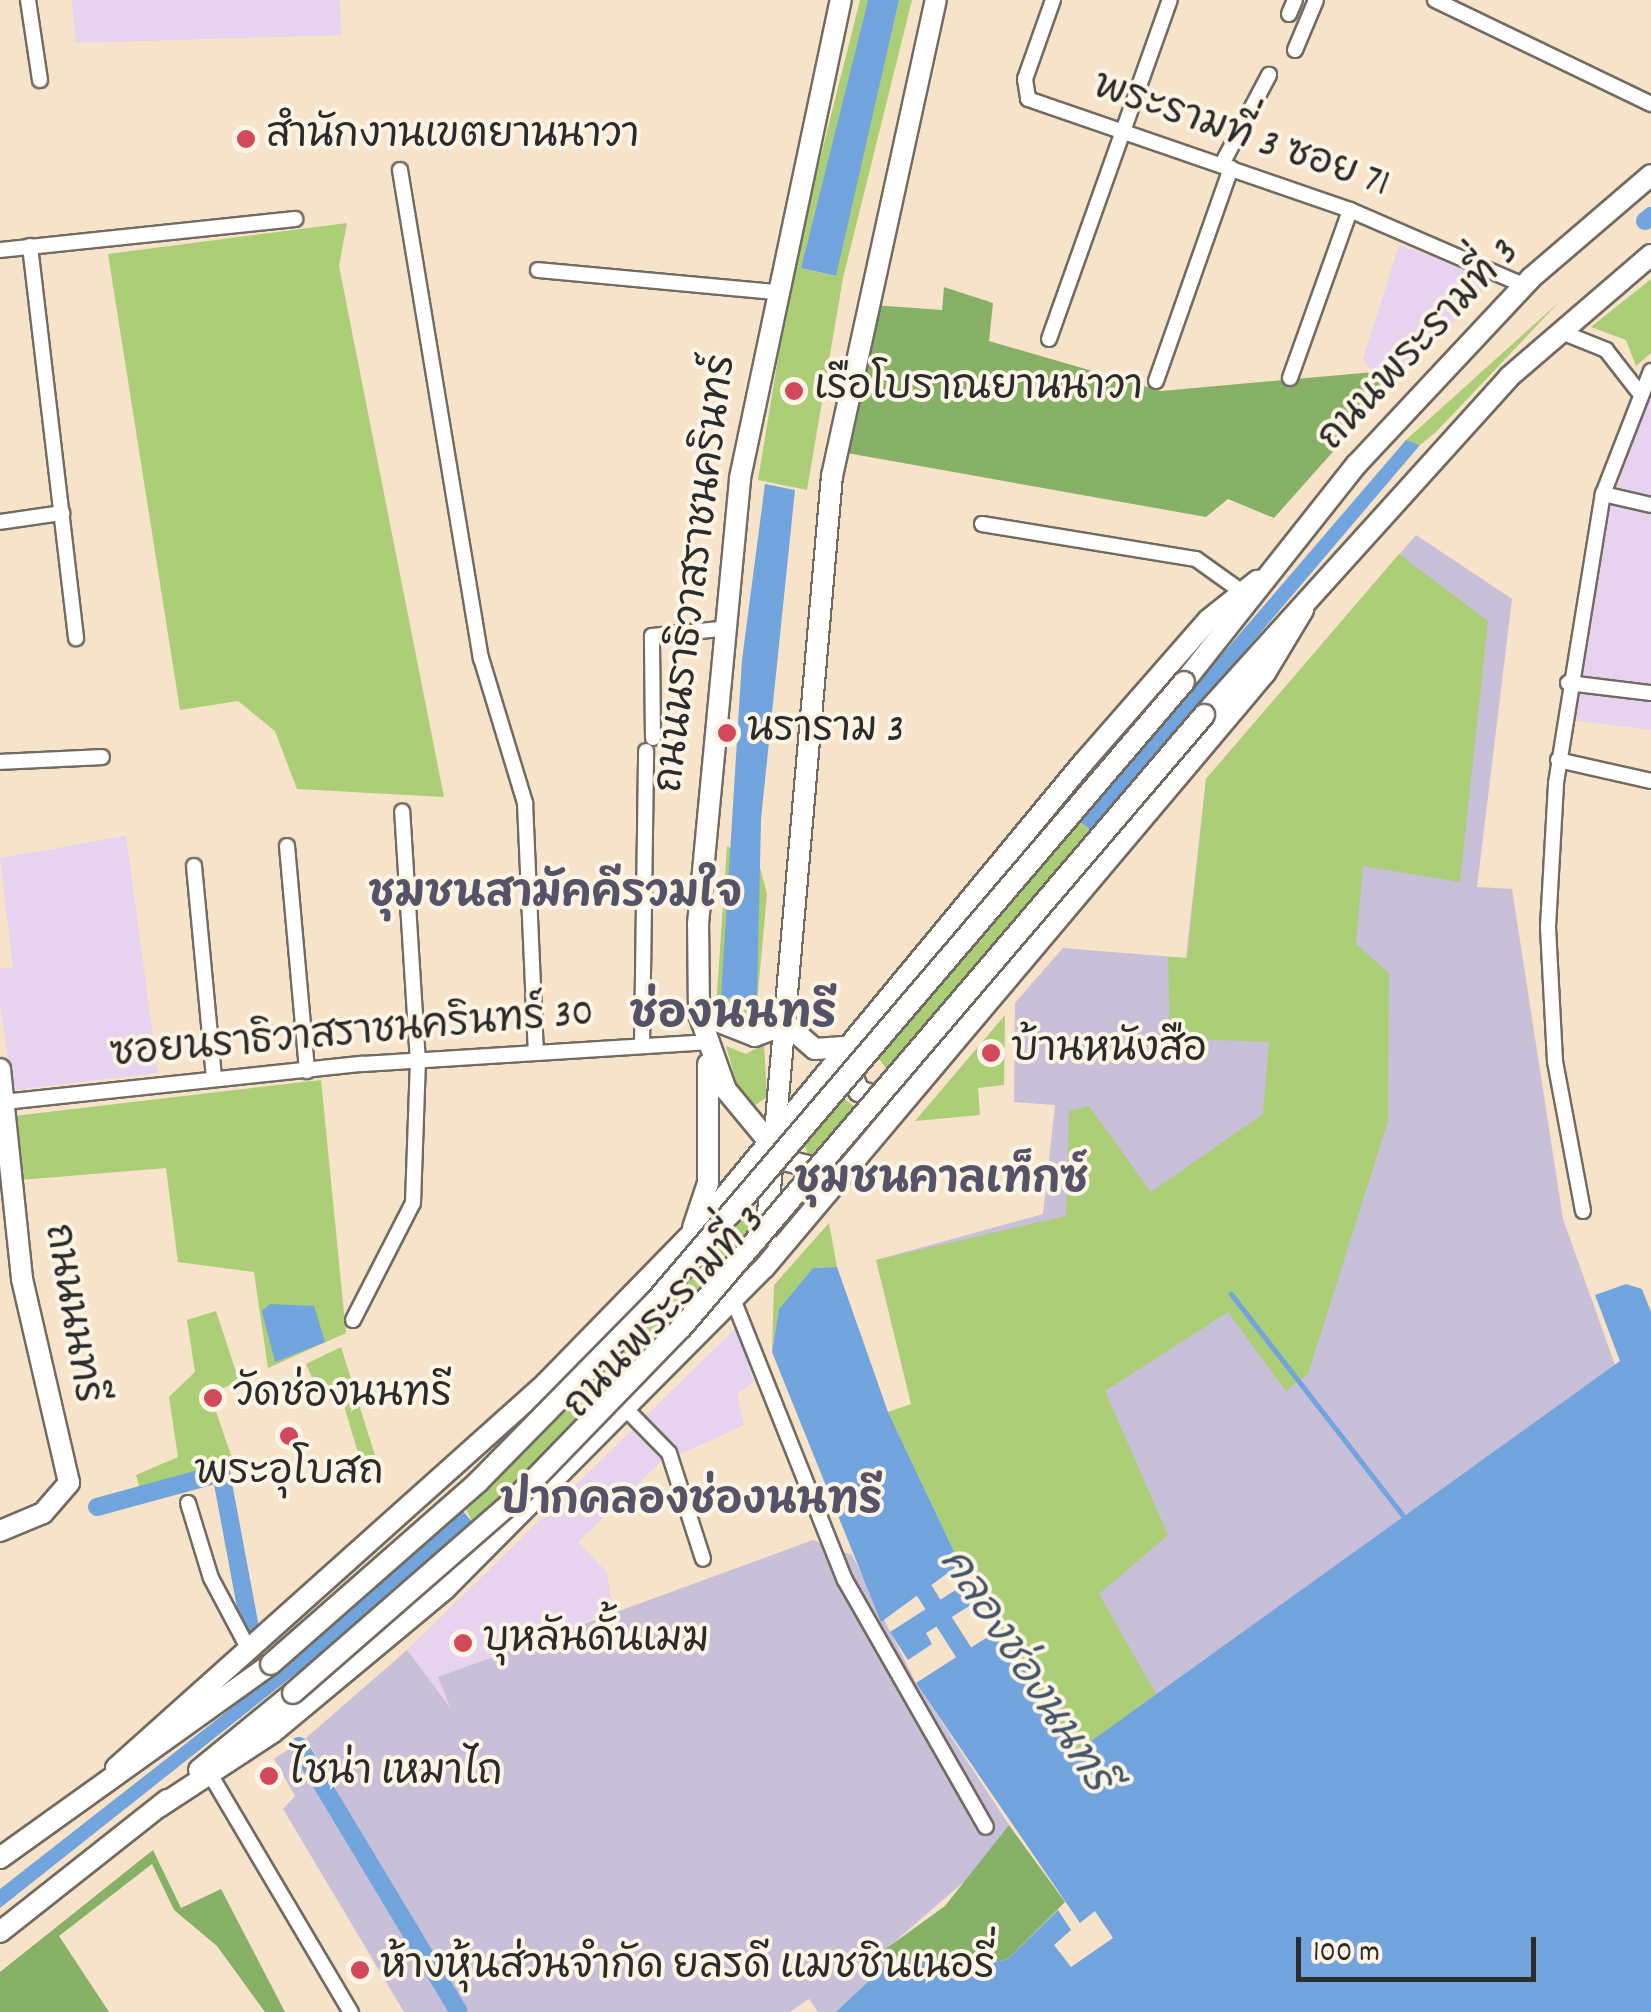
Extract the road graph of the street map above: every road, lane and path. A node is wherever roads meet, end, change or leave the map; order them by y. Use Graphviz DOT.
graph roads {
  1 [pos="28,0"];
  2 [pos="841,0"];
  3 [pos="936,0"];
  4 [pos="1053,0"];
  5 [pos="1170,0"];
  6 [pos="1316,0"];
  7 [pos="1434,0"];
  8 [pos="1295,50"];
  9 [pos="1269,76"];
  10 [pos="40,80"];
  11 [pos="1651,104"];
  12 [pos="1122,130"];
  13 [pos="1227,166"];
  14 [pos="400,170"];
  15 [pos="1651,175"];
  16 [pos="1350,210"];
  17 [pos="295,219"];
  18 [pos="30,246"];
  19 [pos="0,250"];
  20 [pos="1651,256"];
  21 [pos="538,270"];
  22 [pos="1523,286"];
  23 [pos="773,292"];
  24 [pos="1560,332"];
  25 [pos="1049,340"];
  26 [pos="1651,371"];
  27 [pos="1290,378"];
  28 [pos="1156,381"];
  29 [pos="1644,392"];
  30 [pos="1603,494"];
  31 [pos="1651,505"];
  32 [pos="62,514"];
  33 [pos="0,522"];
  34 [pos="982,524"];
  35 [pos="1247,585"];
  36 [pos="1302,610"];
  37 [pos="720,630"];
  38 [pos="76,638"];
  39 [pos="1568,683"];
  40 [pos="1651,693"];
  41 [pos="102,757"];
  42 [pos="1558,760"];
  43 [pos="0,762"];
  44 [pos="1651,781"];
  45 [pos="402,812"];
  46 [pos="287,846"];
  47 [pos="194,866"];
  48 [pos="699,1014"];
  49 [pos="786,1024"];
  50 [pos="706,1042"];
  51 [pos="642,1046"];
  52 [pos="843,1047"];
  53 [pos="536,1053"];
  54 [pos="418,1064"];
  55 [pos="0,1069"];
  56 [pos="306,1071"];
  57 [pos="214,1078"];
  58 [pos="906,1098"];
  59 [pos="4,1102"];
  60 [pos="773,1142"];
  61 [pos="850,1168"];
  62 [pos="1583,1211"];
  63 [pos="692,1233"];
  64 [pos="764,1268"];
  65 [pos="734,1299"];
  66 [pos="626,1300"];
  67 [pos="353,1320"];
  68 [pos="682,1352"];
  69 [pos="626,1410"];
  70 [pos="188,1502"];
  71 [pos="0,1531"];
  72 [pos="703,1559"];
  73 [pos="248,1648"];
  74 [pos="116,1768"];
  75 [pos="210,1774"];
  76 [pos="159,1807"];
  77 [pos="986,1827"];
  78 [pos="0,1858"];
  79 [pos="0,1932"];
  80 [pos="350,2012"];
  1 -- 10 [label="street"];
  2 -- 23 [label="main road, ถนนนราธิวาสราชนครินทร์"];
  3 -- 49 [label="main road"];
  4 -- 12 [label="street, พระรามที่ 3 ซอย 71"];
  5 -- 12 [label="street"];
  6 -- 8 [label="street"];
  7 -- 11 [label="street"];
  9 -- 13 [label="street"];
  12 -- 13 [label="street, พระรามที่ 3 ซอย 71"];
  12 -- 25 [label="street"];
  13 -- 16 [label="street, พระรามที่ 3 ซอย 71"];
  13 -- 28 [label="street"];
  14 -- 53 [label="street"];
  15 -- 22 [label="main road, ถนนพระรามที่ 3"];
  16 -- 22 [label="street, พระรามที่ 3 ซอย 71"];
  16 -- 27 [label="street"];
  17 -- 18 [label="street"];
  18 -- 19 [label="street"];
  18 -- 32 [label="street"];
  20 -- 24 [label="main road, ถนนพระรามที่ 3"];
  21 -- 23 [label="street"];
  22 -- 35 [label="main road, ถนนพระรามที่ 3"];
  23 -- 37 [label="main road, ถนนนราธิวาสราชนครินทร์"];
  24 -- 29 [label="street"];
  24 -- 36 [label="main road, ถนนพระรามที่ 3"];
  26 -- 29 [label="street"];
  29 -- 30 [label="street"];
  30 -- 31 [label="street"];
  30 -- 39 [label="street"];
  32 -- 33 [label="street"];
  32 -- 38 [label="street"];
  34 -- 35 [label="street"];
  35 -- 52 [label="main road, ถนนพระรามที่ 3"];
  35 -- 74 [label="main road, ถนนพระรามที่ 3, bridge"];
  36 -- 58 [label="main road, ถนนพระรามที่ 3"];
  36 -- 76 [label="main road, ถนนพระรามที่ 3, bridge"];
  37 -- 48 [label="main road, ถนนนราธิวาสราชนครินทร์"];
  37 -- 51 [label="street"];
  39 -- 40 [label="street"];
  39 -- 42 [label="street"];
  41 -- 43 [label="street"];
  42 -- 44 [label="street"];
  42 -- 62 [label="street"];
  45 -- 54 [label="street"];
  46 -- 56 [label="street"];
  47 -- 57 [label="street"];
  48 -- 49 [label="main road"];
  48 -- 50 [label="main road, ถนนนราธิวาสราชนครินทร์"];
  49 -- 52 [label="main road"];
  49 -- 60 [label="main road"];
  50 -- 51 [label="street, ซอยนราธิวาสราชนครินทร์ 30"];
  50 -- 60 [label="main road, ถนนนราธิวาสราชนครินทร์"];
  50 -- 63 [label="main road"];
  51 -- 53 [label="street, ซอยนราธิวาสราชนครินทร์ 30"];
  52 -- 58 [label="main road"];
  52 -- 60 [label="main road, ถนนพระรามที่ 3"];
  53 -- 54 [label="street, ซอยนราธิวาสราชนครินทร์ 30"];
  54 -- 56 [label="street, ซอยนราธิวาสราชนครินทร์ 30"];
  54 -- 67 [label="street"];
  55 -- 59 [label="main road, ถนนนนทรี"];
  56 -- 57 [label="street, ซอยนราธิวาสราชนครินทร์ 30"];
  57 -- 59 [label="street, ซอยนราธิวาสราชนครินทร์ 30"];
  58 -- 61 [label="main road, ถนนพระรามที่ 3"];
  59 -- 71 [label="main road, ถนนนนทรี"];
  60 -- 61 [label="main road, ถนนนราธิวาสราชนครินทร์"];
  60 -- 63 [label="main road, ถนนพระรามที่ 3"];
  60 -- 64 [label="main road"];
  61 -- 64 [label="main road, ถนนพระรามที่ 3"];
  63 -- 66 [label="main road, ถนนพระรามที่ 3"];
  64 -- 65 [label="main road, ถนนพระรามที่ 3"];
  65 -- 68 [label="main road, ถนนพระรามที่ 3"];
  65 -- 77 [label="street"];
  66 -- 68 [label="main road"];
  66 -- 73 [label="main road, ถนนพระรามที่ 3"];
  68 -- 69 [label="main road, ถนนพระรามที่ 3"];
  69 -- 72 [label="street"];
  69 -- 75 [label="main road, ถนนพระรามที่ 3"];
  70 -- 73 [label="street"];
  73 -- 74 [label="main road, ถนนพระรามที่ 3"];
  74 -- 78 [label="main road, ถนนพระรามที่ 3"];
  75 -- 76 [label="main road, ถนนพระรามที่ 3"];
  75 -- 80 [label="street"];
  76 -- 79 [label="main road, ถนนพระรามที่ 3"];
}
